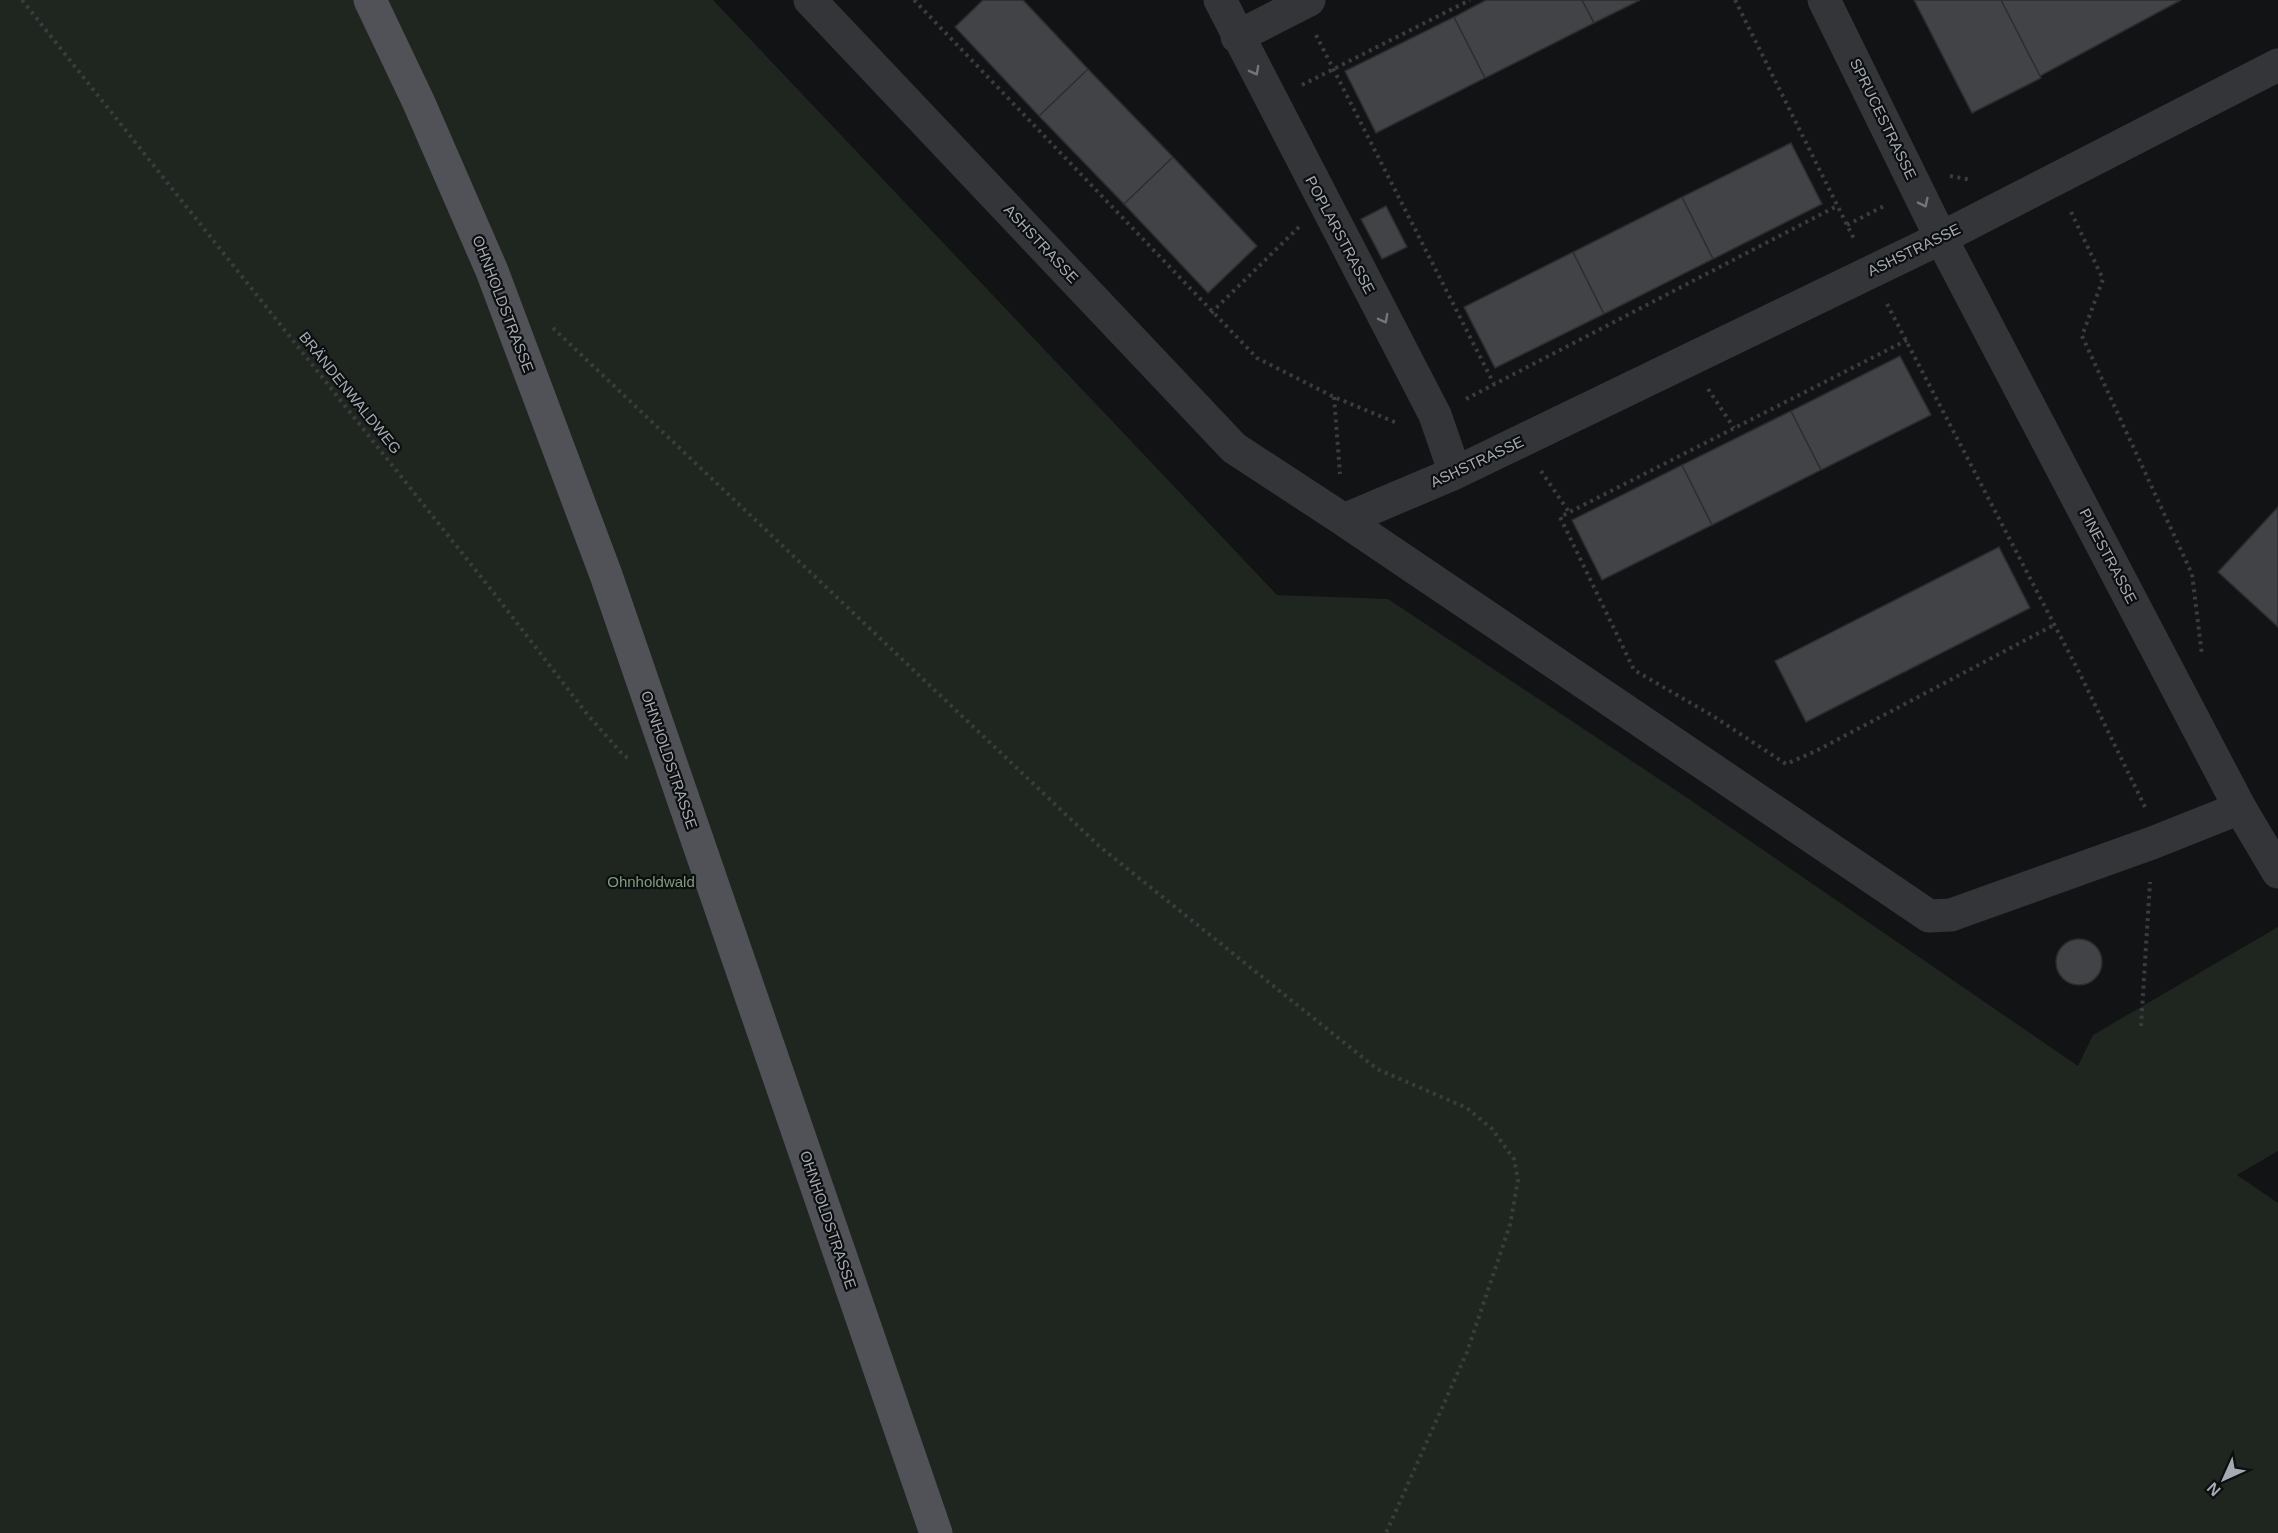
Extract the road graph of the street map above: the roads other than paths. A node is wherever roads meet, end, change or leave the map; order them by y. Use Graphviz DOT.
graph roads {
  1 [pos="370,0"];
  2 [pos="810,0"];
  3 [pos="1220,0"];
  4 [pos="1824,0"];
  5 [pos="1305,2"];
  6 [pos="1237,37"];
  7 [pos="2278,65"];
  8 [pos="1941,238"];
  9 [pos="1455,473"];
  10 [pos="1344,520"];
  11 [pos="2240,808"];
  12 [pos="2278,872"];
  13 [pos="936,1533"];
  1 -- 13 [label="main road, OHNHOLDSTRASSE"];
  2 -- 10 [label="street, ASHSTRASSE"];
  3 -- 6 [label="street, POPLARSTRASSE"];
  4 -- 8 [label="street, SPRUCESTRASSE, one-way"];
  5 -- 6 [label="street"];
  6 -- 9 [label="street, POPLARSTRASSE, one-way"];
  7 -- 8 [label="street, ASHSTRASSE"];
  8 -- 9 [label="street, ASHSTRASSE"];
  8 -- 11 [label="street, PINESTRASSE"];
  9 -- 10 [label="street, ASHSTRASSE"];
  10 -- 11 [label="street"];
  11 -- 12 [label="street, PINESTRASSE"];
}
